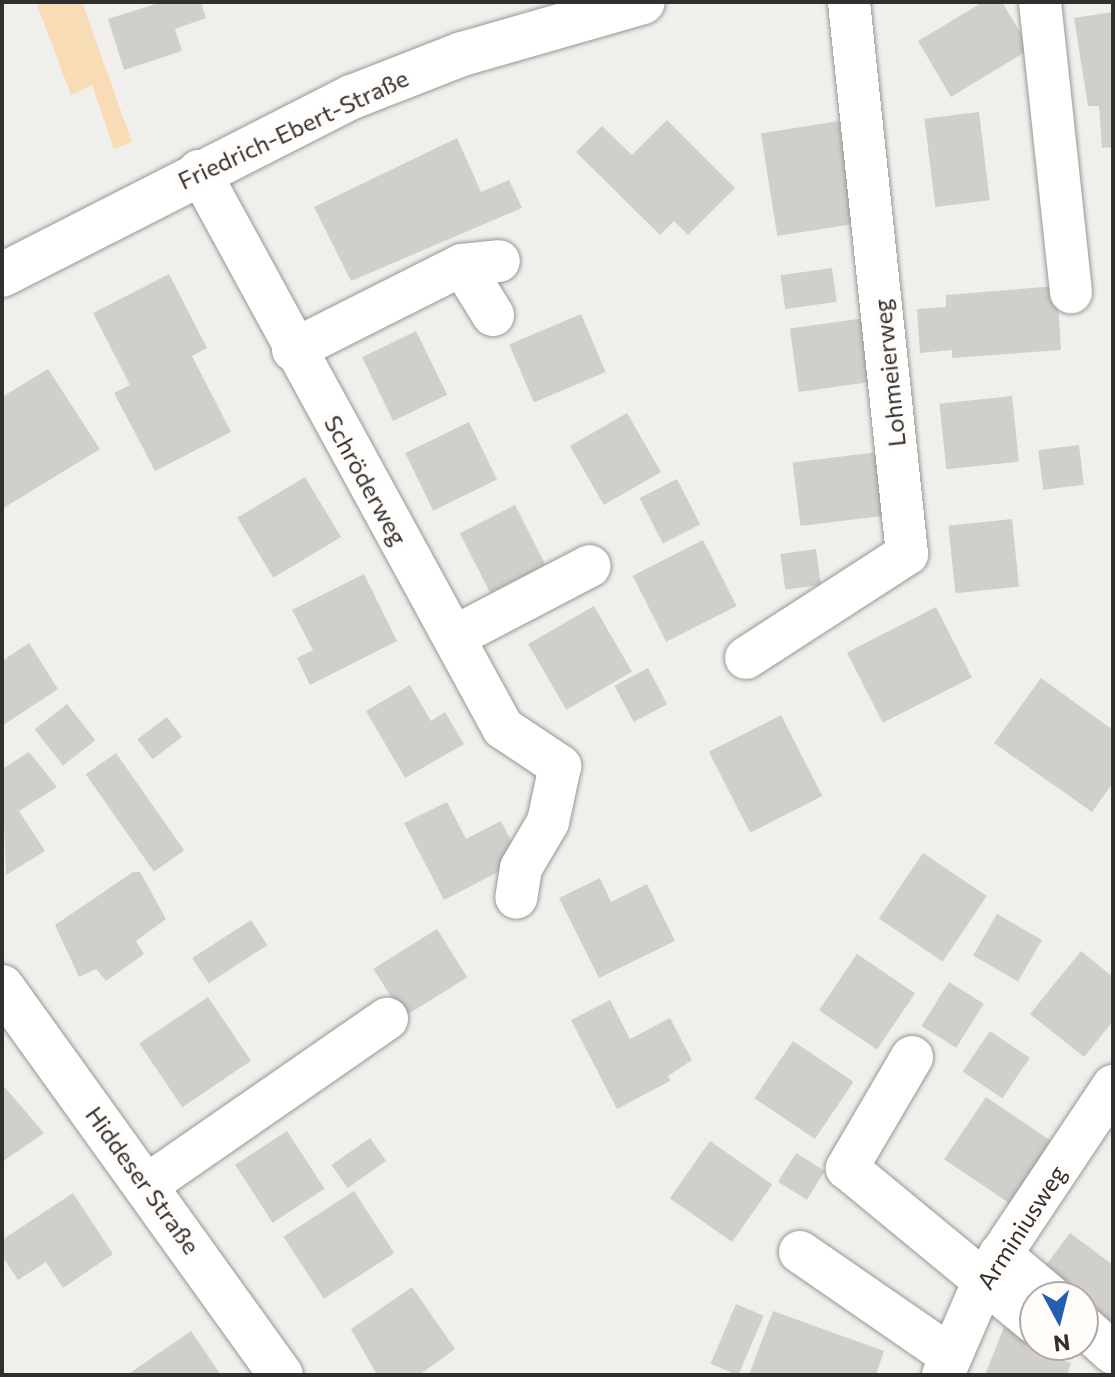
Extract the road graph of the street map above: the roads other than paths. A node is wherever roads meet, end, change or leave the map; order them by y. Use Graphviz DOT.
graph roads {
  1 [pos="643,2"];
  2 [pos="849,2"];
  3 [pos="1040,2"];
  4 [pos="199,171"];
  5 [pos="2,275"];
  6 [pos="1071,292"];
  7 [pos="493,315"];
  8 [pos="293,350"];
  9 [pos="590,566"];
  10 [pos="454,637"];
  11 [pos="746,658"];
  12 [pos="516,898"];
  13 [pos="2,987"];
  14 [pos="387,1019"];
  15 [pos="912,1057"];
  16 [pos="1113,1086"];
  17 [pos="147,1185"];
  18 [pos="800,1252"];
  19 [pos="992,1266"];
  20 [pos="1021,1281"];
  21 [pos="1019,1302"];
  22 [pos="947,1366"];
  23 [pos="281,1375"];
  1 -- 4 [label="main road, Friedrich-Ebert-Straße"];
  2 -- 11 [label="street, Lohmeierweg"];
  3 -- 6 [label="street"];
  4 -- 5 [label="main road, Friedrich-Ebert-Straße"];
  4 -- 8 [label="street, Schröderweg"];
  7 -- 8 [label="street"];
  8 -- 10 [label="street, Schröderweg"];
  9 -- 10 [label="street"];
  10 -- 12 [label="street, Schröderweg"];
  13 -- 17 [label="main road, Hiddeser Straße"];
  14 -- 17 [label="street"];
  15 -- 19 [label="street"];
  16 -- 19 [label="street, Arminiusweg"];
  17 -- 23 [label="main road, Hiddeser Straße"];
  18 -- 22 [label="street"];
  19 -- 20 [label="street"];
  19 -- 21 [label="street"];
  19 -- 22 [label="street, Arminiusweg"];
}
